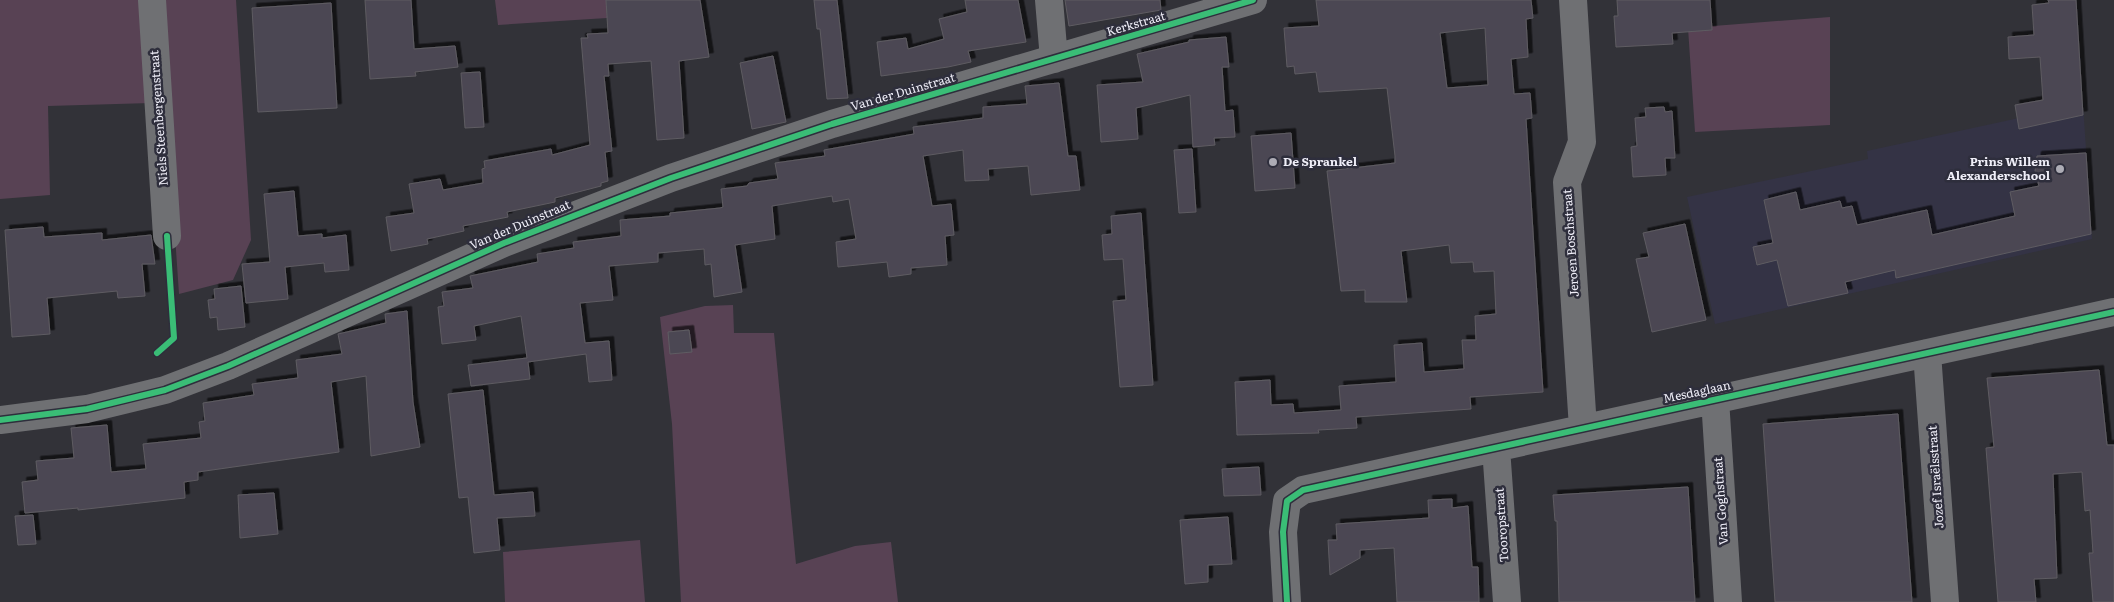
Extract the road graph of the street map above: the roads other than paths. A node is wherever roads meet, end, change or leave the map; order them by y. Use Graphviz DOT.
graph roads {
  1 [pos="152,0"];
  2 [pos="1049,0"];
  3 [pos="1252,0"];
  4 [pos="1573,0"];
  5 [pos="1054,59"];
  6 [pos="167,236"];
  7 [pos="2114,312"];
  8 [pos="1926,353"];
  9 [pos="1715,399"];
  10 [pos="0,420"];
  11 [pos="1583,428"];
  12 [pos="1496,448"];
  13 [pos="1287,602"];
  14 [pos="1507,602"];
  15 [pos="1728,602"];
  16 [pos="1945,602"];
  1 -- 6 [label="street, Niels Steenbergenstraat"];
  2 -- 5 [label="street"];
  3 -- 5 [label="street, Kerkstraat"];
  4 -- 11 [label="street, Jeroen Boschstraat"];
  5 -- 10 [label="street, Van der Duinstraat"];
  7 -- 8 [label="street, Mesdaglaan"];
  8 -- 9 [label="street, Mesdaglaan"];
  8 -- 16 [label="street, Jozef Israëlsstraat"];
  9 -- 11 [label="street, Mesdaglaan"];
  9 -- 15 [label="street, Van Goghstraat"];
  11 -- 12 [label="street, Mesdaglaan"];
  12 -- 13 [label="street, Mesdaglaan"];
  12 -- 14 [label="street, Tooropstraat"];
}
